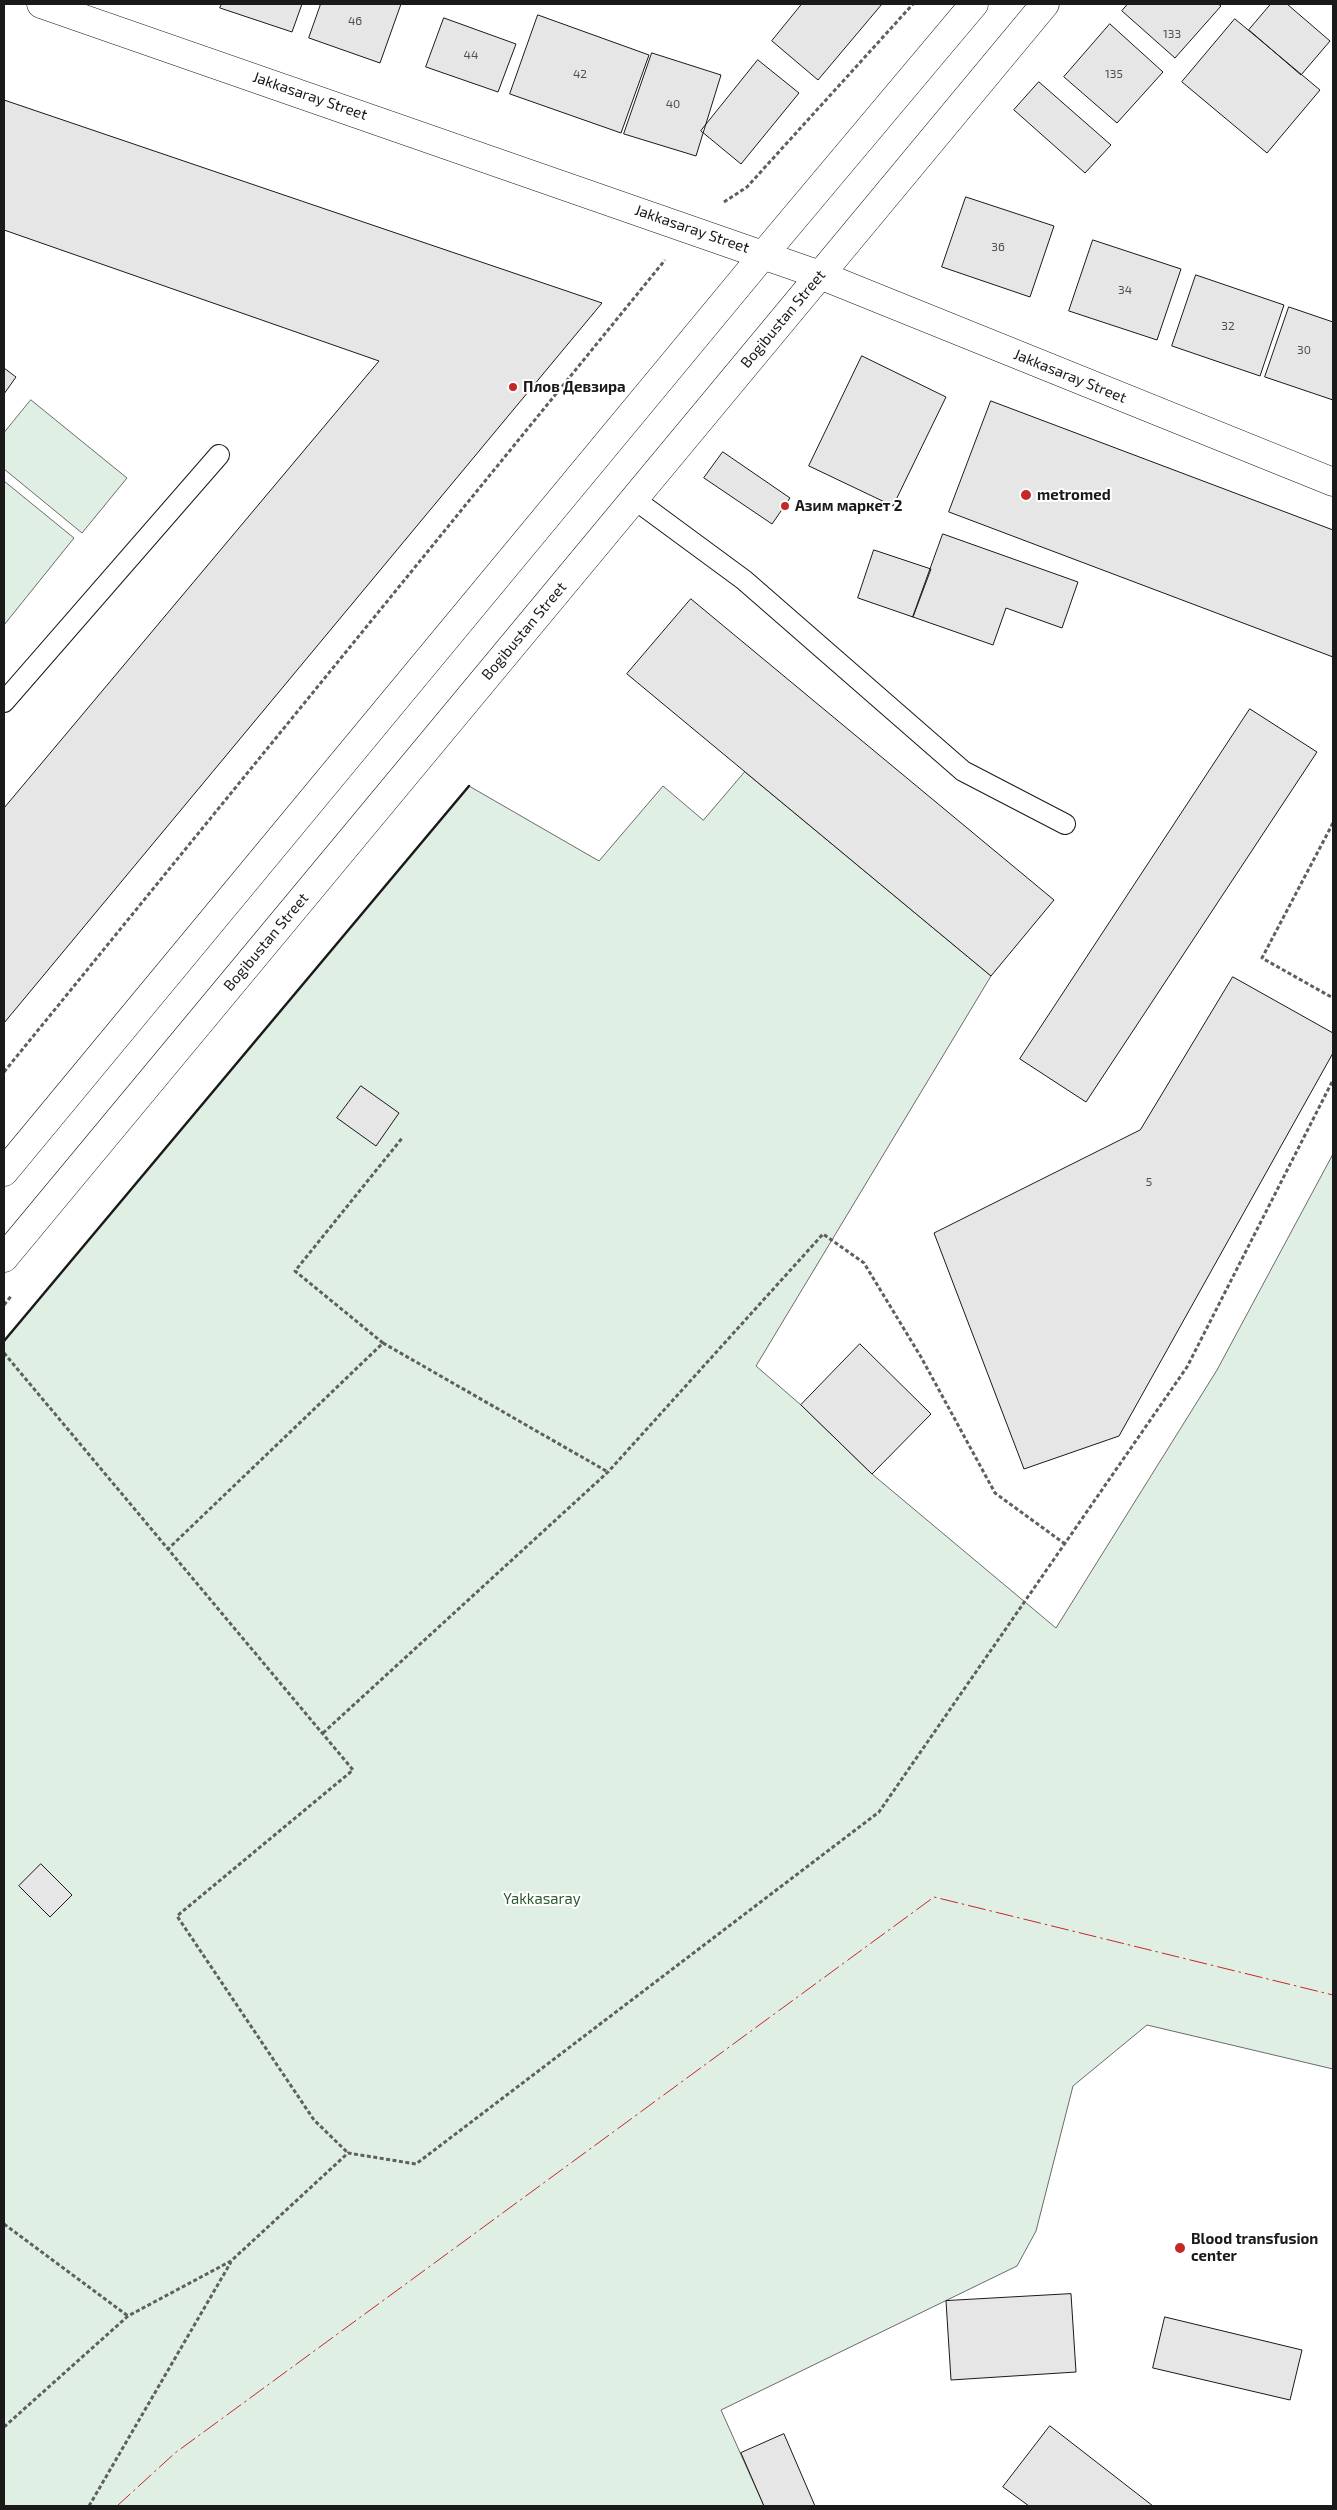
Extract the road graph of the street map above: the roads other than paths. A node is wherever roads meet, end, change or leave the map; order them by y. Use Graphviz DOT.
graph roads {
  1 [pos="42,4"];
  2 [pos="974,4"];
  3 [pos="1045,4"];
  4 [pos="764,254"];
  5 [pos="820,275"];
  6 [pos="219,455"];
  7 [pos="1333,482"];
  8 [pos="634,499"];
  9 [pos="4,702"];
  10 [pos="1065,824"];
  11 [pos="4,1172"];
  12 [pos="4,1258"];
  1 -- 4 [label="street, Jakkasaray Street"];
  2 -- 4 [label="street"];
  3 -- 5 [label="street, Bogibustan Street"];
  4 -- 5 [label="street, Jakkasaray Street"];
  4 -- 11 [label="street"];
  5 -- 7 [label="street, Jakkasaray Street"];
  5 -- 8 [label="street, Bogibustan Street"];
  6 -- 9 [label="lane"];
  8 -- 10 [label="lane"];
  8 -- 12 [label="street, Bogibustan Street"];
}
